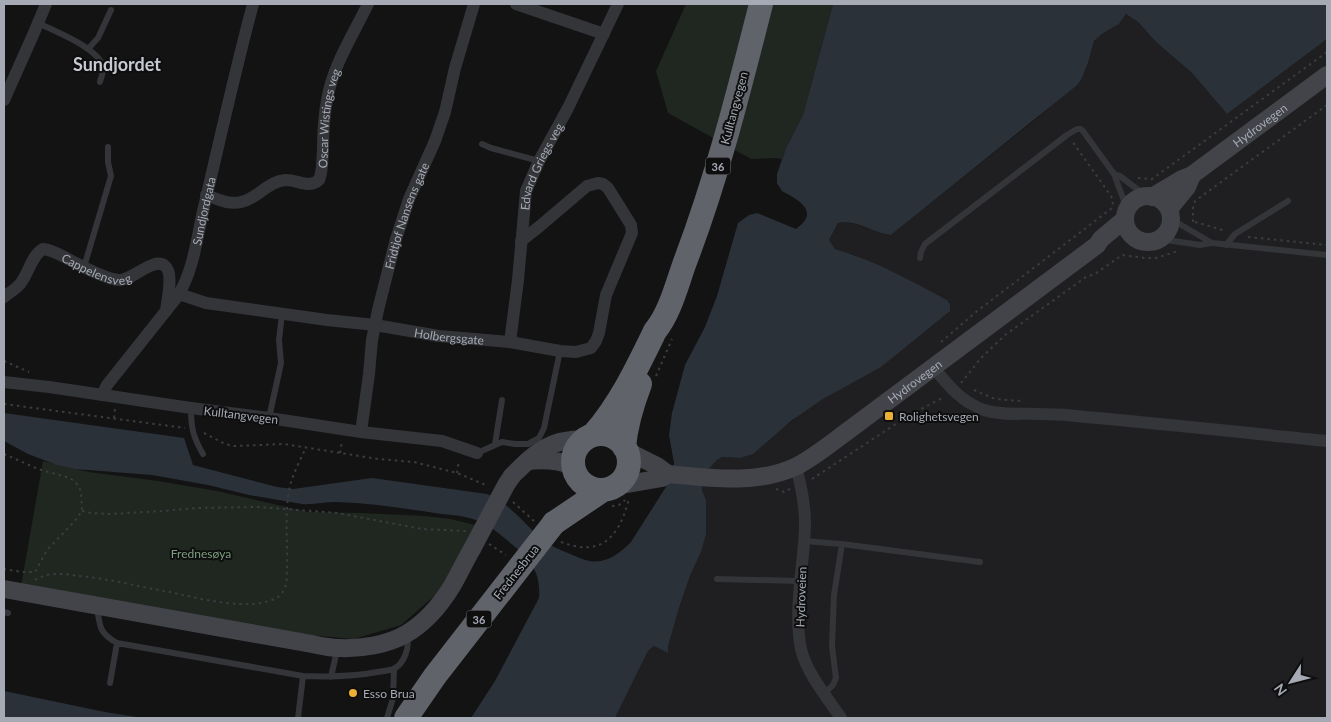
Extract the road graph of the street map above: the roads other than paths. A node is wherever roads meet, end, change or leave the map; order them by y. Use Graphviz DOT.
graph roads {
  1 [pos="46,4"];
  2 [pos="253,4"];
  3 [pos="368,4"];
  4 [pos="474,4"];
  5 [pos="516,4"];
  6 [pos="618,4"];
  7 [pos="761,4"];
  8 [pos="110,10"];
  9 [pos="38,23"];
  10 [pos="604,34"];
  11 [pos="88,49"];
  12 [pos="1327,75"];
  13 [pos="100,82"];
  14 [pos="4,97"];
  15 [pos="482,144"];
  16 [pos="108,147"];
  17 [pos="539,162"];
  18 [pos="1114,174"];
  19 [pos="1192,175"];
  20 [pos="206,195"];
  21 [pos="1149,196"];
  22 [pos="1288,202"];
  23 [pos="1121,212"];
  24 [pos="1170,214"];
  25 [pos="1132,236"];
  26 [pos="1160,239"];
  27 [pos="521,241"];
  28 [pos="1212,244"];
  29 [pos="1097,245"];
  30 [pos="1226,245"];
  31 [pos="1327,255"];
  32 [pos="920,258"];
  33 [pos="84,267"];
  34 [pos="179,294"];
  35 [pos="4,297"];
  36 [pos="166,311"];
  37 [pos="282,314"];
  38 [pos="661,324"];
  39 [pos="375,325"];
  40 [pos="510,342"];
  41 [pos="560,351"];
  42 [pos="933,367"];
  43 [pos="4,382"];
  44 [pos="102,395"];
  45 [pos="502,400"];
  46 [pos="191,408"];
  47 [pos="269,418"];
  48 [pos="360,432"];
  49 [pos="589,437"];
  50 [pos="1327,441"];
  51 [pos="495,444"];
  52 [pos="626,449"];
  53 [pos="477,453"];
  54 [pos="203,454"];
  55 [pos="528,461"];
  56 [pos="796,467"];
  57 [pos="574,469"];
  58 [pos="668,474"];
  59 [pos="609,488"];
  60 [pos="554,523"];
  61 [pos="804,540"];
  62 [pos="842,544"];
  63 [pos="980,562"];
  64 [pos="717,578"];
  65 [pos="800,581"];
  66 [pos="4,589"];
  67 [pos="97,606"];
  68 [pos="407,634"];
  69 [pos="117,643"];
  70 [pos="337,648"];
  71 [pos="394,669"];
  72 [pos="302,676"];
  73 [pos="331,678"];
  74 [pos="110,683"];
  75 [pos="824,694"];
  76 [pos="298,718"];
  77 [pos="387,718"];
  78 [pos="406,718"];
  79 [pos="841,718"];
  1 -- 9 [label="street"];
  2 -- 20 [label="street, Sundjordgata"];
  3 -- 20 [label="street, Oscar Wistings veg"];
  4 -- 39 [label="street, Fridtjof Nansens gate"];
  5 -- 10 [label="street"];
  6 -- 10 [label="street, Edvard Griegs veg"];
  7 -- 38 [label="highway, Kulltangvegen / 36"];
  8 -- 11 [label="lane"];
  9 -- 11 [label="lane"];
  9 -- 14 [label="street"];
  10 -- 17 [label="street, Edvard Griegs veg"];
  11 -- 13 [label="lane"];
  12 -- 19 [label="street, Hydrovegen"];
  15 -- 17 [label="lane"];
  16 -- 33 [label="lane"];
  17 -- 27 [label="street, Edvard Griegs veg"];
  18 -- 21 [label="lane"];
  18 -- 23 [label="lane"];
  18 -- 32 [label="lane"];
  19 -- 21 [label="street, Hydrovegen"];
  19 -- 24 [label="street, Hydrovegen"];
  20 -- 34 [label="street, Sundjordgata"];
  21 -- 23 [label="street"];
  21 -- 24 [label="street"];
  22 -- 30 [label="lane"];
  23 -- 25 [label="street"];
  23 -- 29 [label="street, Hydrovegen"];
  24 -- 26 [label="street"];
  24 -- 28 [label="lane"];
  25 -- 26 [label="street"];
  25 -- 29 [label="street, Hydrovegen"];
  26 -- 28 [label="lane"];
  27 -- 40 [label="street, Edvard Griegs veg"];
  27 -- 41 [label="street, Holbergsgate"];
  28 -- 30 [label="lane"];
  29 -- 42 [label="street, Hydrovegen"];
  30 -- 31 [label="lane"];
  33 -- 35 [label="street, Cappelensveg"];
  33 -- 36 [label="street, Cappelensveg"];
  34 -- 36 [label="street, Sundjordgata"];
  34 -- 37 [label="street, Holbergsgate"];
  36 -- 44 [label="street, Sundjordgata"];
  37 -- 39 [label="street, Holbergsgate"];
  37 -- 47 [label="lane"];
  38 -- 49 [label="highway, Kulltangvegen / 36"];
  38 -- 52 [label="highway, Kulltangvegen / 36"];
  39 -- 40 [label="street, Holbergsgate"];
  39 -- 48 [label="street, Fridtjof Nansens gate"];
  40 -- 41 [label="street, Holbergsgate"];
  41 -- 51 [label="lane"];
  42 -- 50 [label="street"];
  42 -- 56 [label="street, Hydrovegen"];
  43 -- 44 [label="street, Kulltangvegen"];
  44 -- 46 [label="street, Kulltangvegen"];
  45 -- 51 [label="lane"];
  46 -- 47 [label="street, Kulltangvegen"];
  46 -- 54 [label="lane"];
  47 -- 48 [label="street, Kulltangvegen"];
  48 -- 53 [label="street, Kulltangvegen"];
  49 -- 52 [label="highway"];
  49 -- 55 [label="street"];
  49 -- 57 [label="highway, 36"];
  51 -- 53 [label="lane"];
  52 -- 58 [label="street"];
  52 -- 59 [label="highway, 36"];
  55 -- 57 [label="street"];
  55 -- 68 [label="street, bridge"];
  56 -- 58 [label="street, Hydrovegen"];
  56 -- 61 [label="street, Hydroveien"];
  57 -- 59 [label="highway"];
  57 -- 60 [label="highway, 36"];
  58 -- 59 [label="street"];
  59 -- 60 [label="highway, 36"];
  60 -- 78 [label="highway, Frednesbrua / 36, bridge"];
  61 -- 62 [label="lane"];
  61 -- 65 [label="street, Hydroveien"];
  62 -- 63 [label="lane"];
  62 -- 75 [label="lane"];
  64 -- 65 [label="lane"];
  65 -- 75 [label="street, Hydroveien"];
  66 -- 67 [label="street"];
  67 -- 69 [label="lane"];
  67 -- 70 [label="street"];
  68 -- 70 [label="street"];
  68 -- 71 [label="lane"];
  69 -- 72 [label="lane"];
  69 -- 74 [label="lane"];
  70 -- 73 [label="lane"];
  71 -- 73 [label="lane"];
  71 -- 77 [label="lane"];
  72 -- 73 [label="lane"];
  72 -- 76 [label="lane"];
  75 -- 79 [label="street, Hydroveien"];
}
